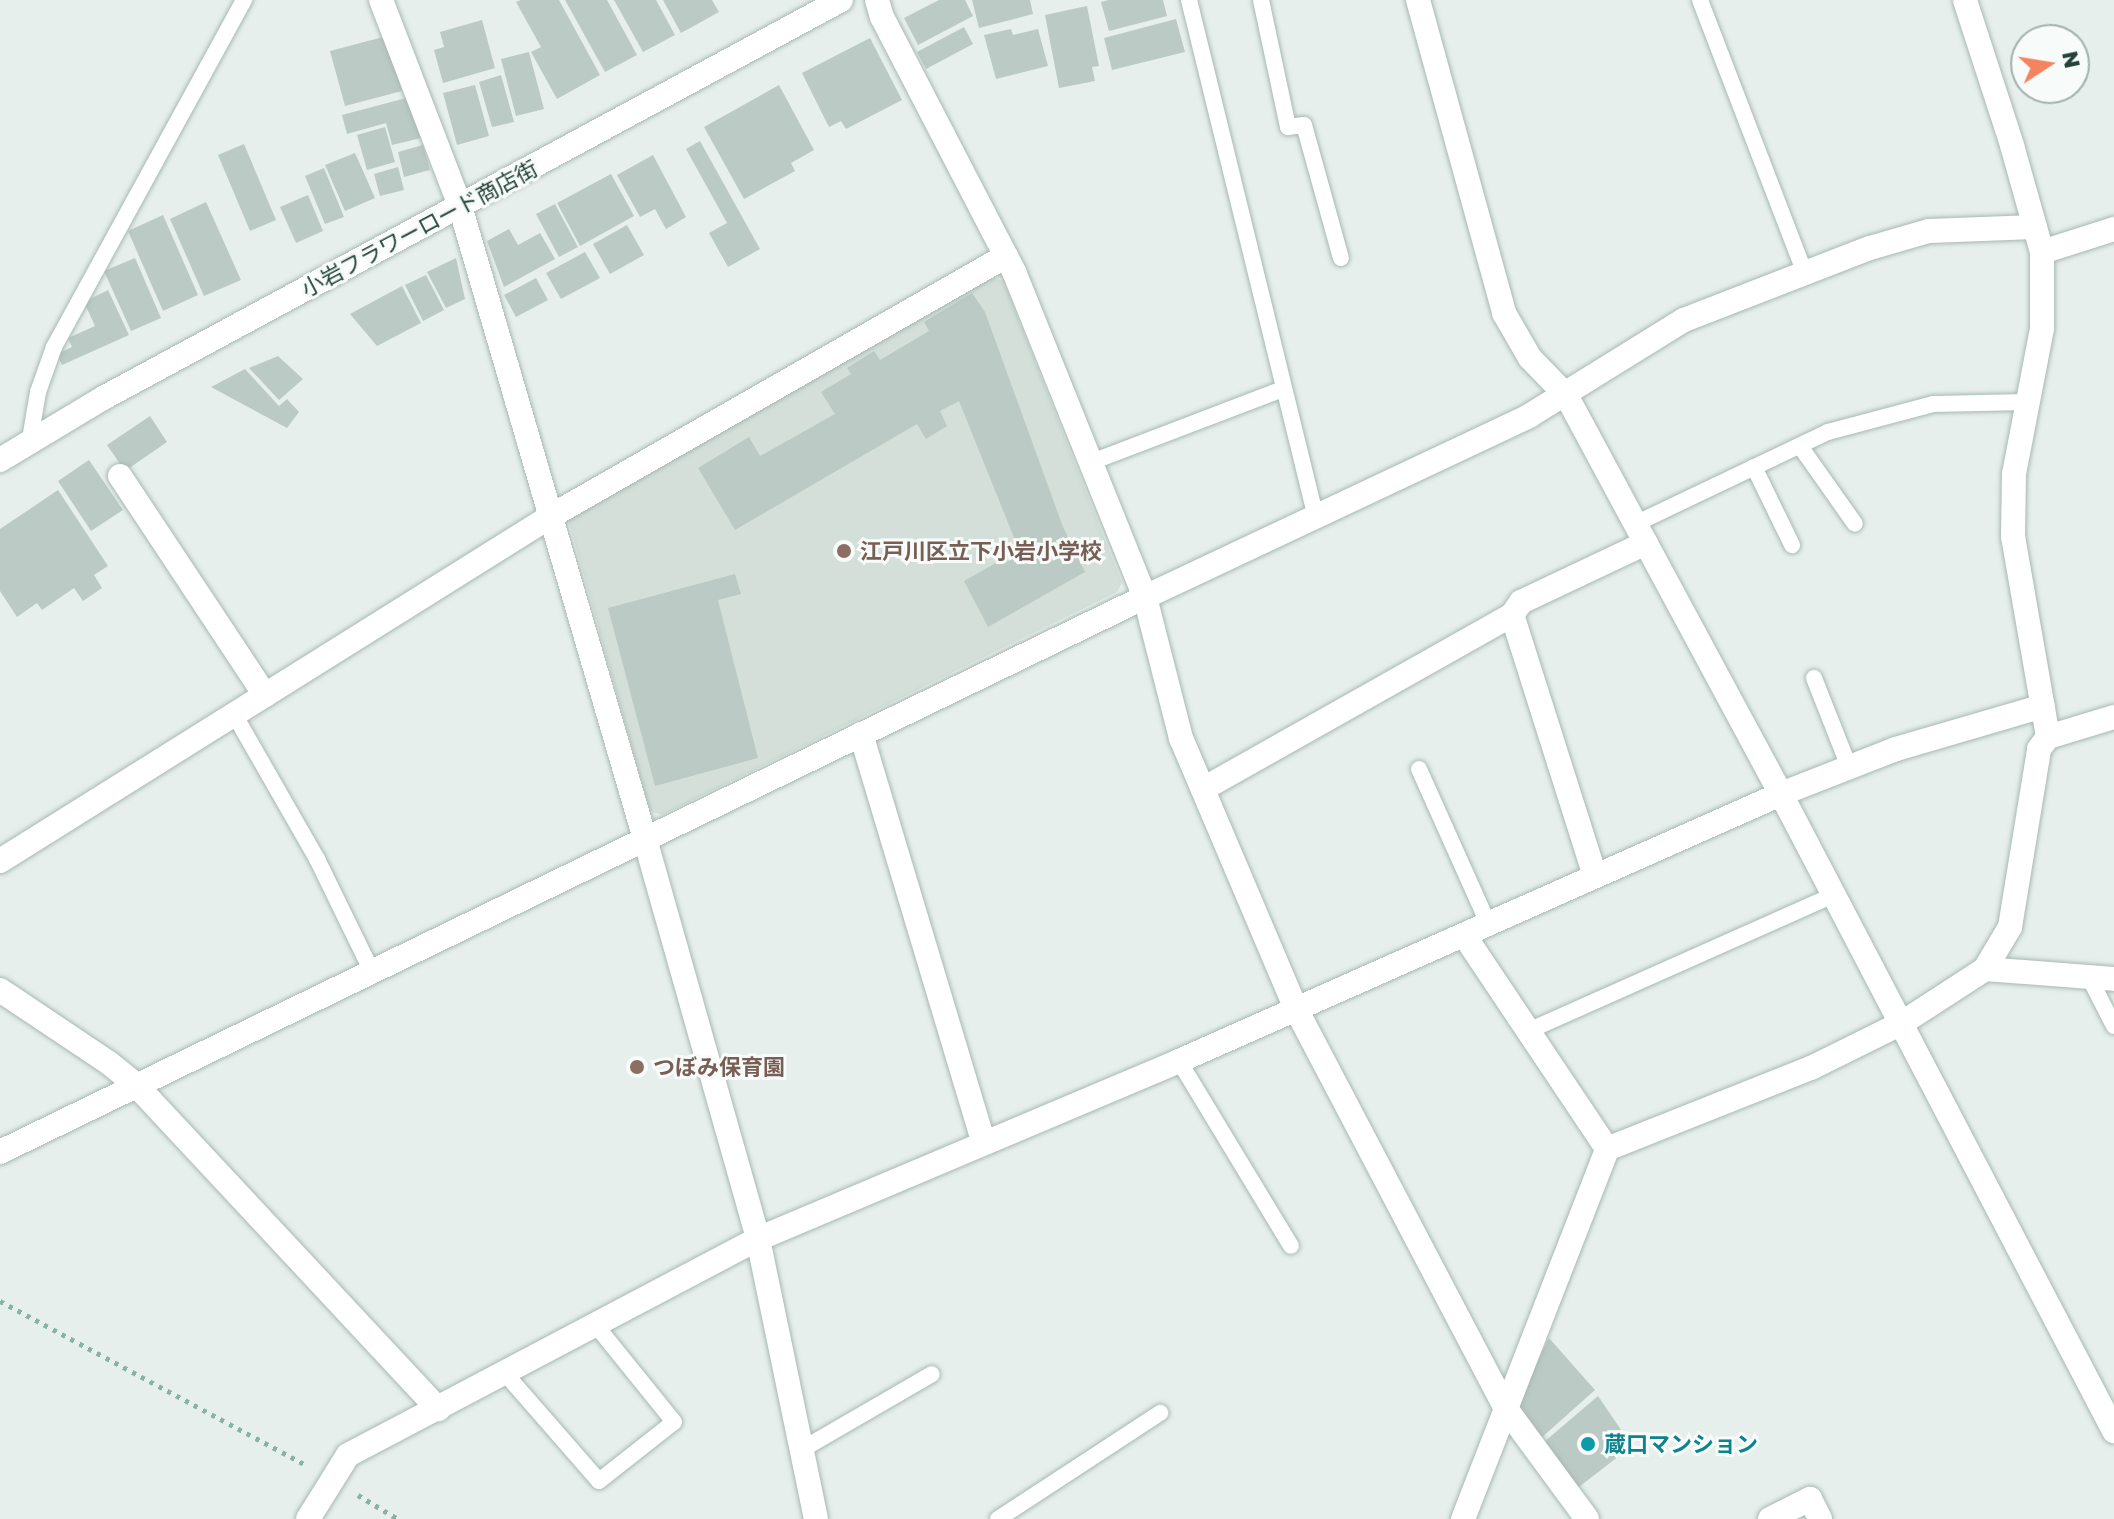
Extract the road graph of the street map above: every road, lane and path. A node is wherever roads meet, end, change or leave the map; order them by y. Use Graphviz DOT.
graph roads {
  1 [pos="244,0"];
  2 [pos="381,0"];
  3 [pos="841,0"];
  4 [pos="877,0"];
  5 [pos="1189,0"];
  6 [pos="1261,0"];
  7 [pos="1418,0"];
  8 [pos="1700,0"];
  9 [pos="1965,0"];
  10 [pos="460,206"];
  11 [pos="2035,227"];
  12 [pos="2114,229"];
  13 [pos="2042,252"];
  14 [pos="1006,256"];
  15 [pos="1341,258"];
  16 [pos="1805,274"];
  17 [pos="1283,389"];
  18 [pos="1566,395"];
  19 [pos="2027,402"];
  20 [pos="30,439"];
  21 [pos="1800,446"];
  22 [pos="0,460"];
  23 [pos="1089,463"];
  24 [pos="1754,467"];
  25 [pos="120,476"];
  26 [pos="551,516"];
  27 [pos="1316,518"];
  28 [pos="1855,524"];
  29 [pos="1641,534"];
  30 [pos="1792,545"];
  31 [pos="1145,597"];
  32 [pos="1512,615"];
  33 [pos="1814,678"];
  34 [pos="265,695"];
  35 [pos="2043,706"];
  36 [pos="234,714"];
  37 [pos="2114,717"];
  38 [pos="861,734"];
  39 [pos="2048,737"];
  40 [pos="1849,767"];
  41 [pos="1419,769"];
  42 [pos="1203,789"];
  43 [pos="1781,794"];
  44 [pos="645,839"];
  45 [pos="0,861"];
  46 [pos="1595,876"];
  47 [pos="1831,896"];
  48 [pos="1487,921"];
  49 [pos="1464,935"];
  50 [pos="1985,969"];
  51 [pos="372,972"];
  52 [pos="2089,977"];
  53 [pos="2114,979"];
  54 [pos="0,990"];
  55 [pos="1295,1007"];
  56 [pos="1902,1023"];
  57 [pos="2114,1026"];
  58 [pos="1528,1031"];
  59 [pos="1179,1061"];
  60 [pos="137,1086"];
  61 [pos="984,1143"];
  62 [pos="1607,1149"];
  63 [pos="0,1152"];
  64 [pos="758,1239"];
  65 [pos="1291,1246"];
  66 [pos="0,1301"];
  67 [pos="595,1324"];
  68 [pos="503,1371"];
  69 [pos="932,1374"];
  70 [pos="438,1409"];
  71 [pos="1507,1410"];
  72 [pos="1160,1413"];
  73 [pos="2114,1431"];
  74 [pos="801,1450"];
  75 [pos="330,1478"];
  76 [pos="308,1519"];
  77 [pos="398,1519"];
  78 [pos="816,1519"];
  79 [pos="998,1519"];
  80 [pos="1463,1519"];
  81 [pos="1587,1519"];
  82 [pos="1770,1519"];
  83 [pos="1820,1519"];
  1 -- 20 [label="lane"];
  2 -- 10 [label="street"];
  3 -- 10 [label="street, 小岩フラワーロード商店街"];
  4 -- 14 [label="street"];
  5 -- 17 [label="lane"];
  6 -- 15 [label="lane"];
  7 -- 18 [label="street"];
  8 -- 16 [label="lane"];
  9 -- 11 [label="street"];
  10 -- 20 [label="street, 小岩フラワーロード商店街"];
  10 -- 26 [label="street"];
  11 -- 13 [label="street"];
  11 -- 16 [label="street"];
  12 -- 13 [label="street"];
  13 -- 19 [label="street"];
  14 -- 23 [label="street"];
  14 -- 26 [label="street"];
  16 -- 18 [label="street"];
  17 -- 23 [label="lane"];
  17 -- 27 [label="lane"];
  18 -- 27 [label="street"];
  18 -- 29 [label="street"];
  19 -- 21 [label="lane"];
  19 -- 35 [label="street"];
  20 -- 22 [label="street, 小岩フラワーロード商店街"];
  21 -- 24 [label="lane"];
  21 -- 28 [label="lane"];
  23 -- 31 [label="street"];
  24 -- 29 [label="lane"];
  24 -- 30 [label="lane"];
  25 -- 34 [label="street"];
  26 -- 34 [label="street"];
  26 -- 44 [label="street"];
  27 -- 31 [label="street"];
  29 -- 32 [label="street"];
  29 -- 43 [label="street"];
  31 -- 38 [label="street"];
  31 -- 42 [label="street"];
  32 -- 42 [label="street"];
  32 -- 46 [label="street"];
  33 -- 40 [label="lane"];
  34 -- 36 [label="street"];
  35 -- 39 [label="street"];
  35 -- 40 [label="street"];
  36 -- 45 [label="street"];
  36 -- 51 [label="lane"];
  37 -- 39 [label="street"];
  38 -- 44 [label="street"];
  38 -- 61 [label="street"];
  39 -- 50 [label="street"];
  40 -- 43 [label="street"];
  41 -- 48 [label="lane"];
  42 -- 55 [label="street"];
  43 -- 46 [label="street"];
  43 -- 47 [label="street"];
  44 -- 51 [label="street"];
  44 -- 64 [label="street"];
  46 -- 48 [label="street"];
  47 -- 56 [label="street"];
  47 -- 58 [label="lane"];
  48 -- 49 [label="street"];
  49 -- 55 [label="street"];
  49 -- 58 [label="street"];
  50 -- 52 [label="street"];
  50 -- 56 [label="street"];
  51 -- 60 [label="street"];
  52 -- 53 [label="street"];
  52 -- 57 [label="lane"];
  54 -- 60 [label="street"];
  55 -- 59 [label="street"];
  55 -- 71 [label="street"];
  56 -- 62 [label="street"];
  56 -- 73 [label="street"];
  58 -- 62 [label="street"];
  59 -- 61 [label="street"];
  59 -- 65 [label="lane"];
  60 -- 63 [label="street"];
  60 -- 70 [label="street"];
  61 -- 64 [label="street"];
  62 -- 71 [label="street"];
  64 -- 67 [label="street"];
  64 -- 74 [label="street"];
  66 -- 75 [label="path"];
  67 -- 68 [label="street"];
  67 -- 68 [label="lane"];
  68 -- 70 [label="street"];
  69 -- 74 [label="lane"];
  70 -- 75 [label="street"];
  71 -- 80 [label="street"];
  71 -- 81 [label="street"];
  72 -- 79 [label="lane"];
  74 -- 78 [label="street"];
  75 -- 76 [label="street"];
  75 -- 77 [label="path"];
  82 -- 83 [label="street"];
}
